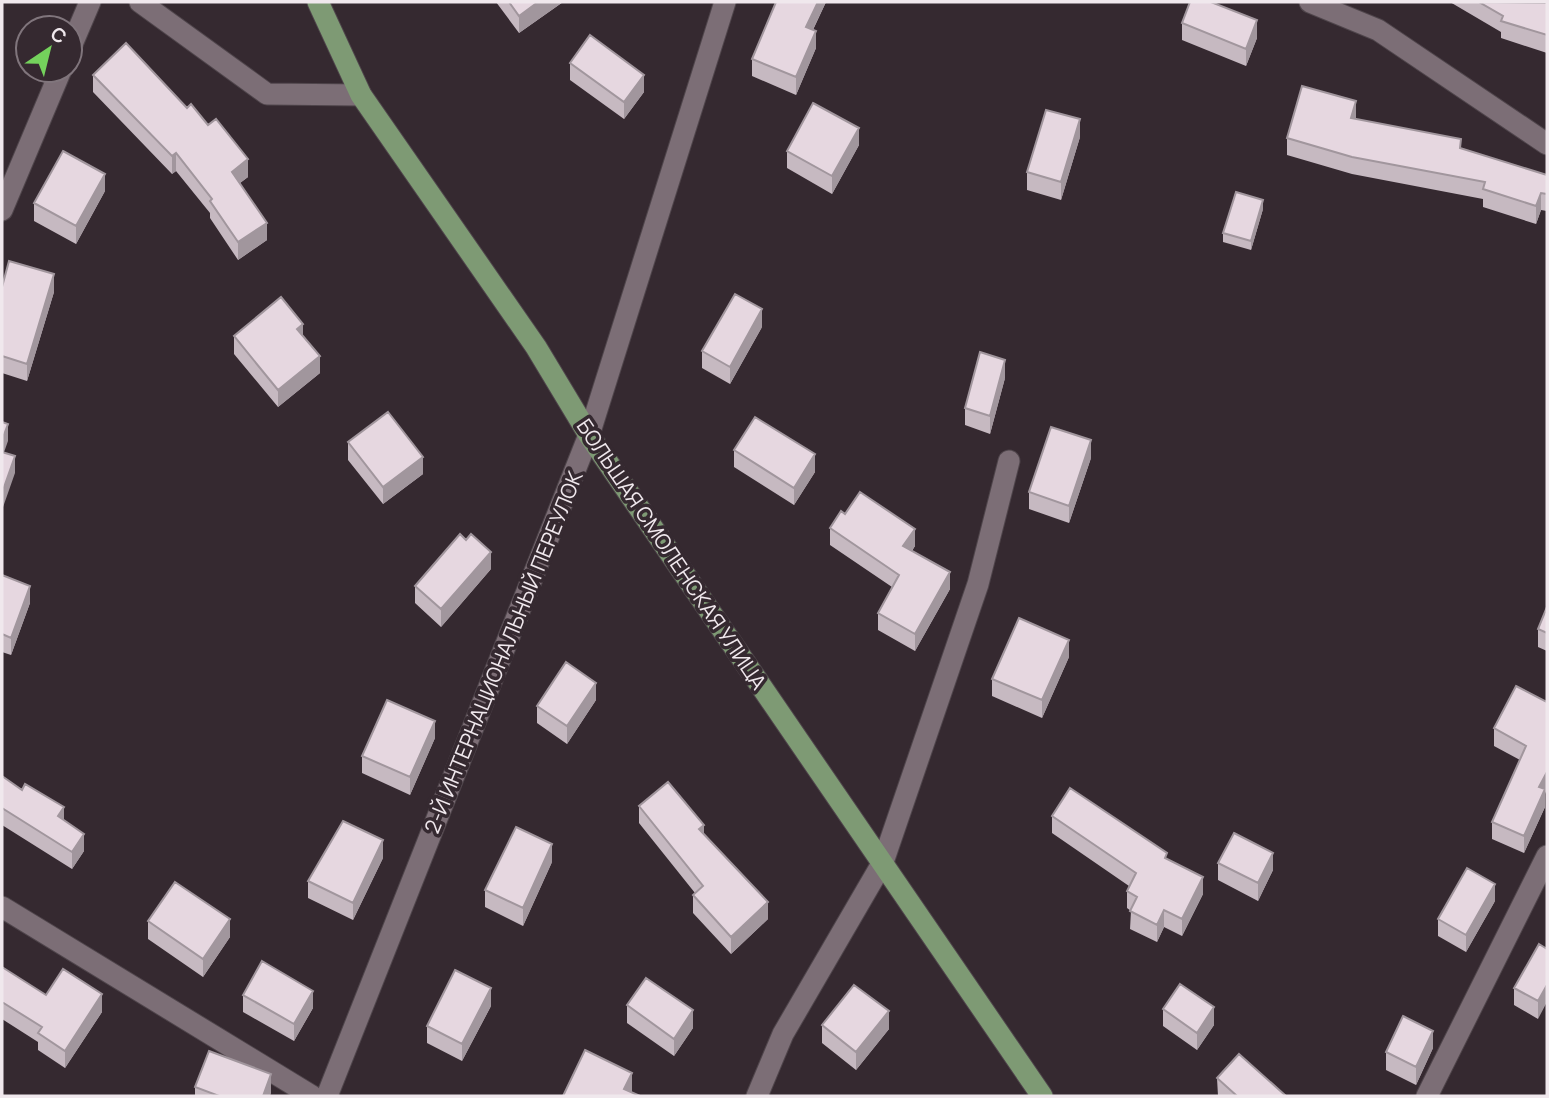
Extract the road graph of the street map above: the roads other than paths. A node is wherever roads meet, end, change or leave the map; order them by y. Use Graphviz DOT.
graph roads {
  1 [pos="139,2"];
  2 [pos="318,2"];
  3 [pos="725,2"];
  4 [pos="1310,2"];
  5 [pos="55,84"];
  6 [pos="361,95"];
  7 [pos="1547,144"];
  8 [pos="2,210"];
  9 [pos="589,435"];
  10 [pos="1009,461"];
  11 [pos="1547,856"];
  12 [pos="883,862"];
  13 [pos="2,907"];
  14 [pos="312,1096"];
  15 [pos="327,1096"];
  16 [pos="757,1096"];
  17 [pos="1042,1096"];
  18 [pos="1427,1096"];
  1 -- 6 [label="street"];
  2 -- 6 [label="main road, БОЛЬШАЯ СМОЛЕНСКАЯ УЛИЦА"];
  3 -- 9 [label="street, 2-Й ИНТЕРНАЦИОНАЛЬНЫЙ ПЕРЕУЛОК"];
  4 -- 7 [label="street"];
  5 -- 8 [label="street"];
  6 -- 9 [label="main road, БОЛЬШАЯ СМОЛЕНСКАЯ УЛИЦА"];
  9 -- 12 [label="main road, БОЛЬШАЯ СМОЛЕНСКАЯ УЛИЦА"];
  9 -- 15 [label="street, 2-Й ИНТЕРНАЦИОНАЛЬНЫЙ ПЕРЕУЛОК"];
  10 -- 12 [label="street"];
  11 -- 18 [label="street"];
  12 -- 16 [label="street"];
  12 -- 17 [label="main road, БОЛЬШАЯ СМОЛЕНСКАЯ УЛИЦА"];
  13 -- 14 [label="street"];
}
